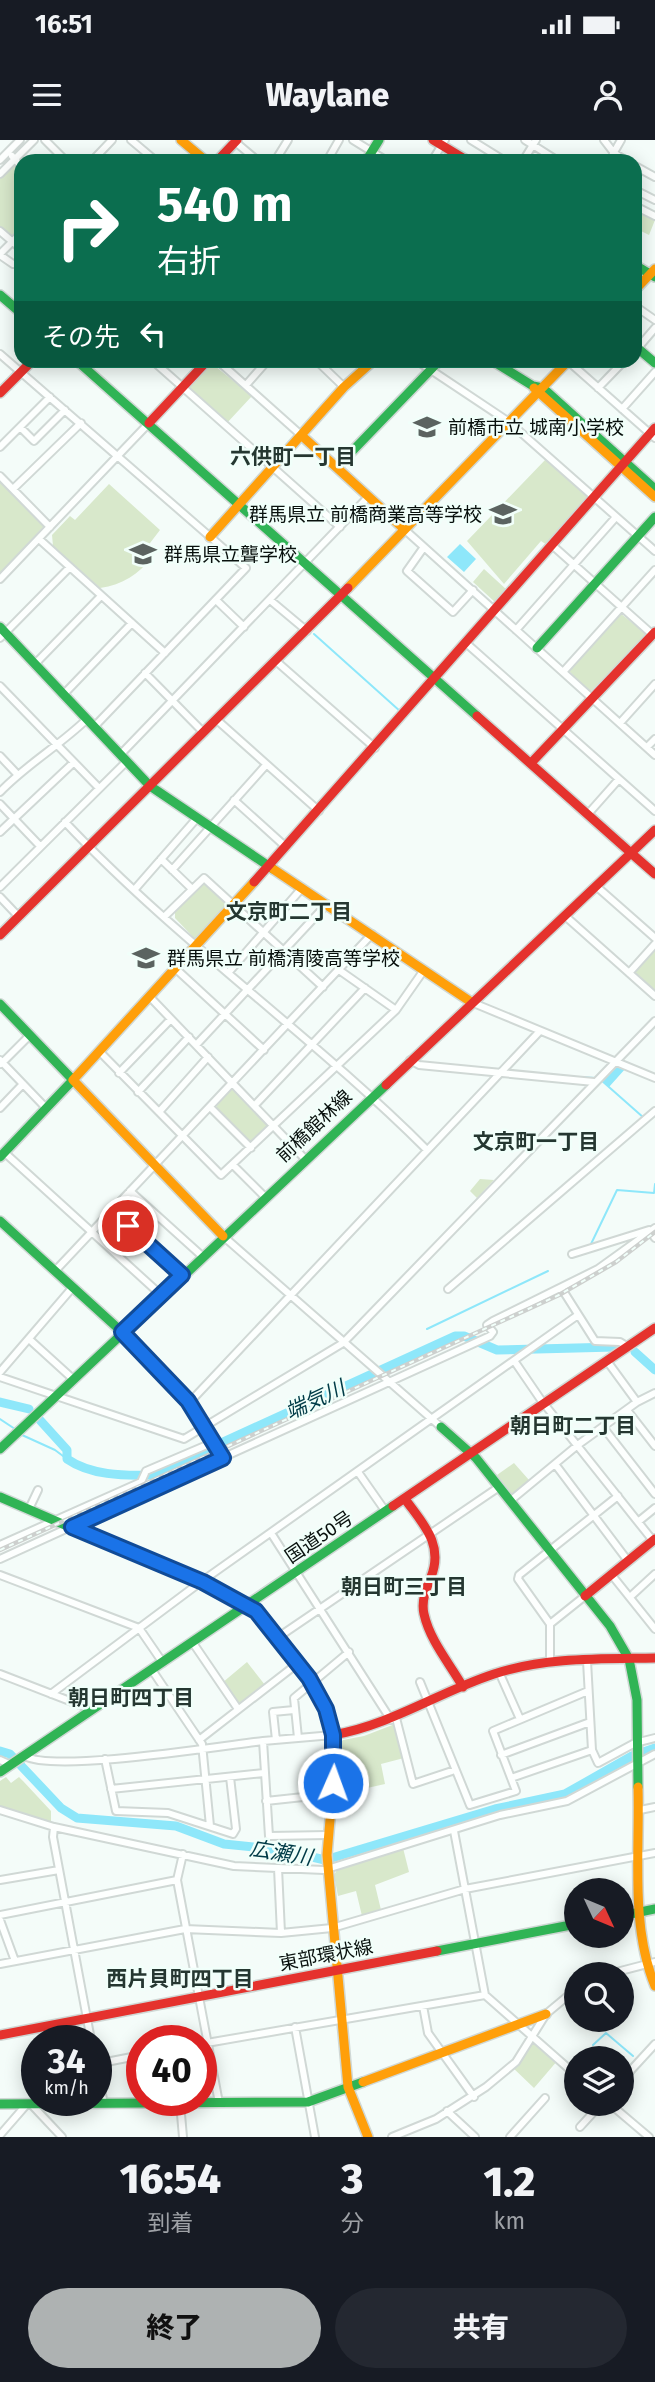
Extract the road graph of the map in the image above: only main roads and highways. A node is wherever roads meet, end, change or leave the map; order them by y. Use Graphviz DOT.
graph roads {
  1 [pos="181,140"];
  2 [pos="433,140"];
  3 [pos="444,143"];
  4 [pos="198,154"];
  5 [pos="459,154"];
  6 [pos="0,295"];
  7 [pos="14,307"];
  8 [pos="25,368"];
  9 [pos="85,368"];
  10 [pos="200,368"];
  11 [pos="365,368"];
  12 [pos="432,368"];
  13 [pos="504,368"];
  14 [pos="560,368"];
  15 [pos="538,389"];
  16 [pos="0,393"];
  17 [pos="149,423"];
  18 [pos="653,433"];
  19 [pos="301,435"];
  20 [pos="623,464"];
  21 [pos="337,467"];
  22 [pos="655,489"];
  23 [pos="655,497"];
  24 [pos="240,503"];
  25 [pos="655,517"];
  26 [pos="404,529"];
  27 [pos="210,537"];
  28 [pos="341,594"];
  29 [pos="2,633"];
  30 [pos="654,634"];
  31 [pos="537,648"];
  32 [pos="435,679"];
  33 [pos="531,763"];
  34 [pos="150,786"];
  35 [pos="655,830"];
  36 [pos="631,853"];
  37 [pos="269,866"];
  38 [pos="655,874"];
  39 [pos="0,935"];
  40 [pos="471,1002"];
  41 [pos="0,1004"];
  42 [pos="73,1080"];
  43 [pos="2,1155"];
  44 [pos="0,1222"];
  45 [pos="223,1236"];
  46 [pos="655,1328"];
  47 [pos="122,1332"];
  48 [pos="441,1426"];
  49 [pos="0,1449"];
  50 [pos="473,1454"];
  51 [pos="0,1497"];
  52 [pos="405,1499"];
  53 [pos="654,1541"];
  54 [pos="585,1595"];
  55 [pos="250,1605"];
  56 [pos="655,1658"];
  57 [pos="629,1659"];
  58 [pos="463,1686"];
  59 [pos="333,1735"];
  60 [pos="0,1772"];
  61 [pos="655,1909"];
  62 [pos="642,1912"];
  63 [pos="634,1914"];
  64 [pos="564,1926"];
  65 [pos="651,1963"];
  66 [pos="337,1971"];
  67 [pos="655,1986"];
  68 [pos="547,2014"];
  69 [pos="0,2035"];
  70 [pos="348,2087"];
  71 [pos="0,2104"];
  72 [pos="368,2137"];
  1 -- 4 [label="main road"];
  2 -- 3 [label="main road"];
  3 -- 5 [label="main road"];
  6 -- 7 [label="main road"];
  8 -- 16 [label="main road"];
  9 -- 17 [label="main road"];
  10 -- 17 [label="main road"];
  11 -- 19 [label="main road"];
  12 -- 21 [label="main road"];
  13 -- 15 [label="main road"];
  14 -- 15 [label="main road"];
  15 -- 20 [label="main road"];
  15 -- 26 [label="main road"];
  17 -- 24 [label="main road"];
  18 -- 20 [label="main road"];
  19 -- 21 [label="main road"];
  19 -- 24 [label="main road"];
  20 -- 22 [label="main road"];
  20 -- 23 [label="main road"];
  20 -- 32 [label="main road"];
  21 -- 26 [label="main road"];
  24 -- 27 [label="main road"];
  24 -- 28 [label="main road"];
  25 -- 31 [label="main road"];
  26 -- 28 [label="main road"];
  28 -- 32 [label="main road"];
  28 -- 34 [label="main road"];
  29 -- 34 [label="main road"];
  30 -- 33 [label="main road"];
  32 -- 33 [label="main road"];
  32 -- 37 [label="main road"];
  33 -- 36 [label="main road"];
  34 -- 37 [label="main road"];
  34 -- 39 [label="main road"];
  35 -- 36 [label="main road, 前橋館林線"];
  36 -- 38 [label="main road"];
  36 -- 40 [label="main road, 前橋館林線"];
  37 -- 40 [label="main road"];
  37 -- 42 [label="main road"];
  40 -- 45 [label="main road, 前橋館林線"];
  41 -- 42 [label="main road"];
  42 -- 43 [label="main road"];
  42 -- 45 [label="main road"];
  44 -- 47 [label="main road"];
  45 -- 47 [label="main road, 前橋館林線"];
  46 -- 50 [label="main road, 国道50号"];
  47 -- 49 [label="main road, 前橋館林線"];
  48 -- 50 [label="main road"];
  50 -- 52 [label="main road, 国道50号"];
  50 -- 54 [label="main road"];
  51 -- 55 [label="main road"];
  52 -- 55 [label="main road, 国道50号"];
  52 -- 58 [label="main road"];
  53 -- 54 [label="main road"];
  54 -- 57 [label="main road"];
  55 -- 59 [label="main road"];
  55 -- 60 [label="main road, 国道50号"];
  56 -- 57 [label="main road"];
  57 -- 58 [label="main road"];
  57 -- 62 [label="main road"];
  58 -- 59 [label="main road"];
  59 -- 66 [label="main road"];
  61 -- 62 [label="main road"];
  62 -- 63 [label="main road"];
  62 -- 65 [label="main road"];
  64 -- 66 [label="main road, 東部環状線"];
  65 -- 67 [label="main road"];
  66 -- 69 [label="main road, 東部環状線"];
  66 -- 70 [label="main road"];
  68 -- 70 [label="main road"];
  70 -- 71 [label="main road"];
  70 -- 72 [label="main road"];
}
